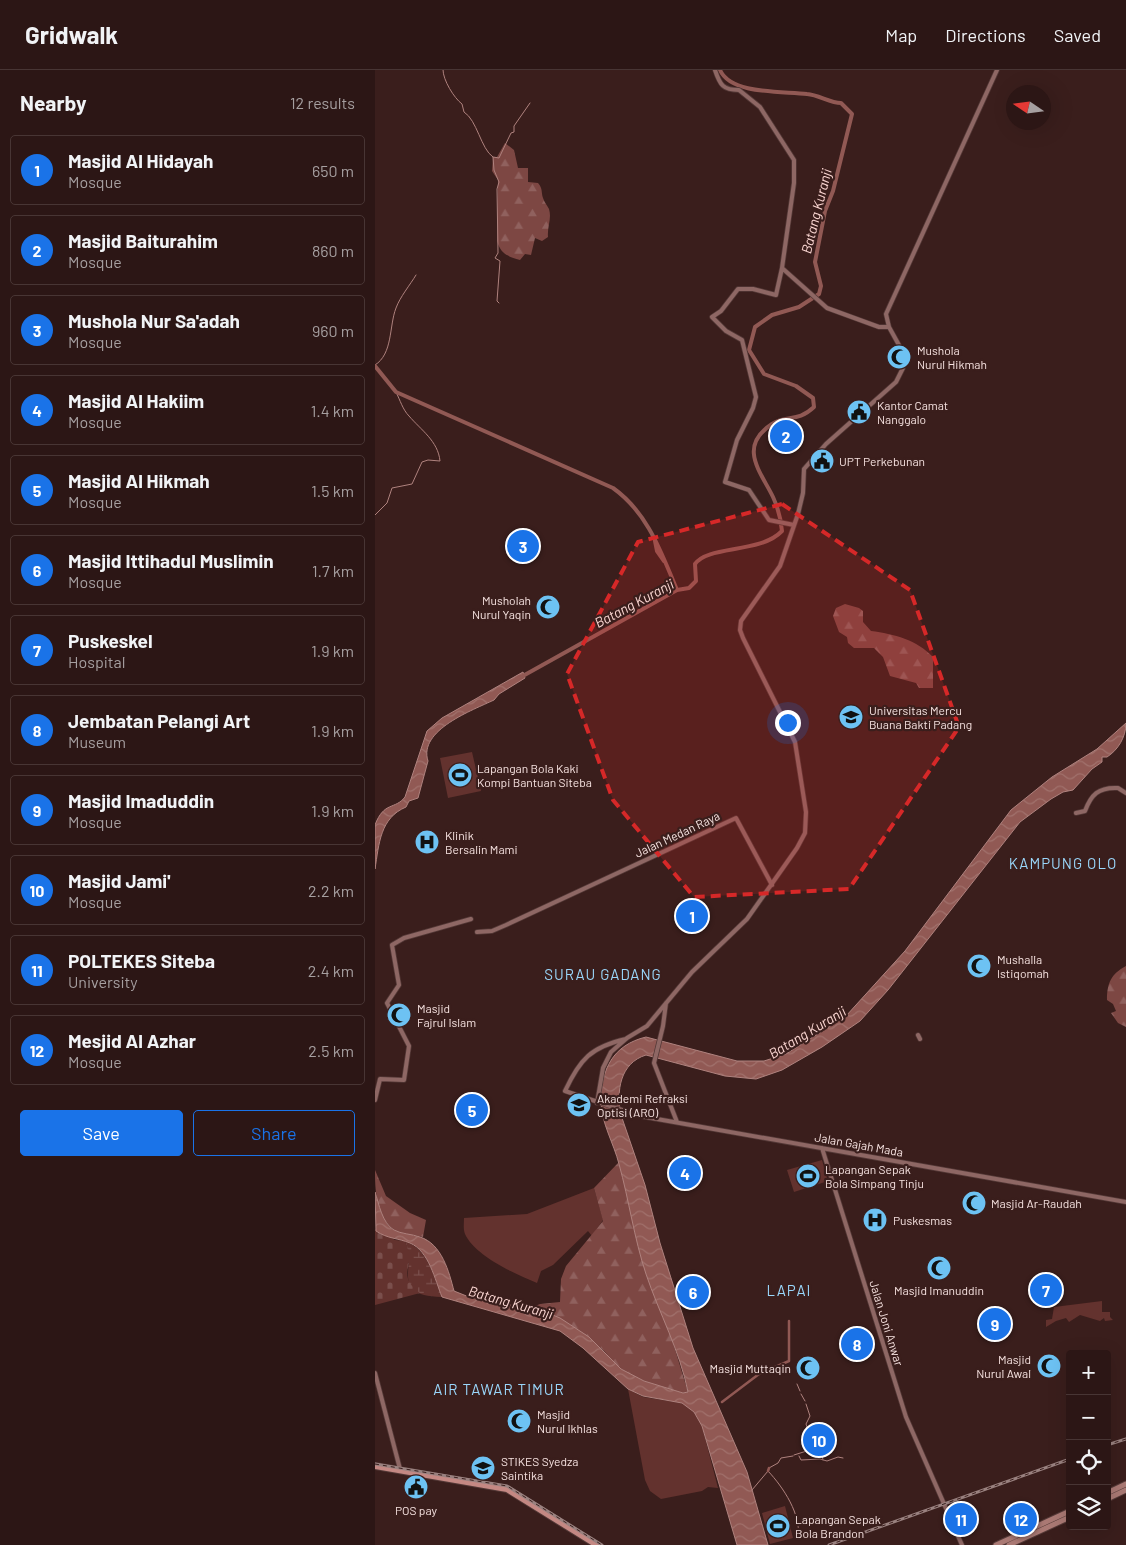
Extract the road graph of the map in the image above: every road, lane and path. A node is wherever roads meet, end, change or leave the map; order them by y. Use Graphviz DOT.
graph roads {
  1 [pos="715,70"];
  2 [pos="997,70"];
  3 [pos="782,268"];
  4 [pos="889,327"];
  5 [pos="794,525"];
  6 [pos="1126,793"];
  7 [pos="1076,813"];
  8 [pos="772,885"];
  9 [pos="471,919"];
  10 [pos="477,932"];
  11 [pos="666,1002"];
  12 [pos="618,1043"];
  13 [pos="375,1100"];
  14 [pos="598,1104"];
  15 [pos="677,1122"];
  16 [pos="822,1148"];
  17 [pos="1126,1202"];
  18 [pos="375,1373"];
  19 [pos="375,1466"];
  20 [pos="399,1467"];
  21 [pos="375,1470"];
  22 [pos="1126,1484"];
  23 [pos="483,1486"];
  24 [pos="1126,1490"];
  25 [pos="1117,1491"];
  26 [pos="1111,1492"];
  27 [pos="1111,1496"];
  28 [pos="1066,1513"];
  29 [pos="1066,1519"];
  30 [pos="578,1535"];
  31 [pos="591,1545"];
  32 [pos="597,1545"];
  33 [pos="963,1545"];
  34 [pos="996,1545"];
  35 [pos="1009,1545"];
  1 -- 3 [label="main road"];
  2 -- 4 [label="main road"];
  3 -- 4 [label="main road"];
  3 -- 5 [label="main road"];
  4 -- 5 [label="main road"];
  5 -- 8 [label="main road"];
  6 -- 7 [label="main road"];
  8 -- 10 [label="main road, Jalan Medan Raya"];
  8 -- 11 [label="main road"];
  9 -- 13 [label="main road"];
  11 -- 12 [label="main road"];
  11 -- 15 [label="main road"];
  12 -- 14 [label="main road"];
  12 -- 14 [label="main road, Jalan Gajah Mada"];
  14 -- 15 [label="main road, Jalan Gajah Mada"];
  15 -- 16 [label="main road, Jalan Gajah Mada"];
  16 -- 17 [label="main road, Jalan Gajah Mada"];
  16 -- 33 [label="main road, Jalan Joni Anwar"];
  18 -- 20 [label="main road"];
  19 -- 20 [label="highway"];
  20 -- 23 [label="highway"];
  21 -- 23 [label="highway"];
  22 -- 25 [label="main road"];
  23 -- 30 [label="highway"];
  24 -- 25 [label="main road"];
  25 -- 26 [label="main road"];
  25 -- 27 [label="main road"];
  28 -- 34 [label="main road"];
  29 -- 35 [label="main road"];
  30 -- 31 [label="highway"];
  30 -- 32 [label="highway"];
}
